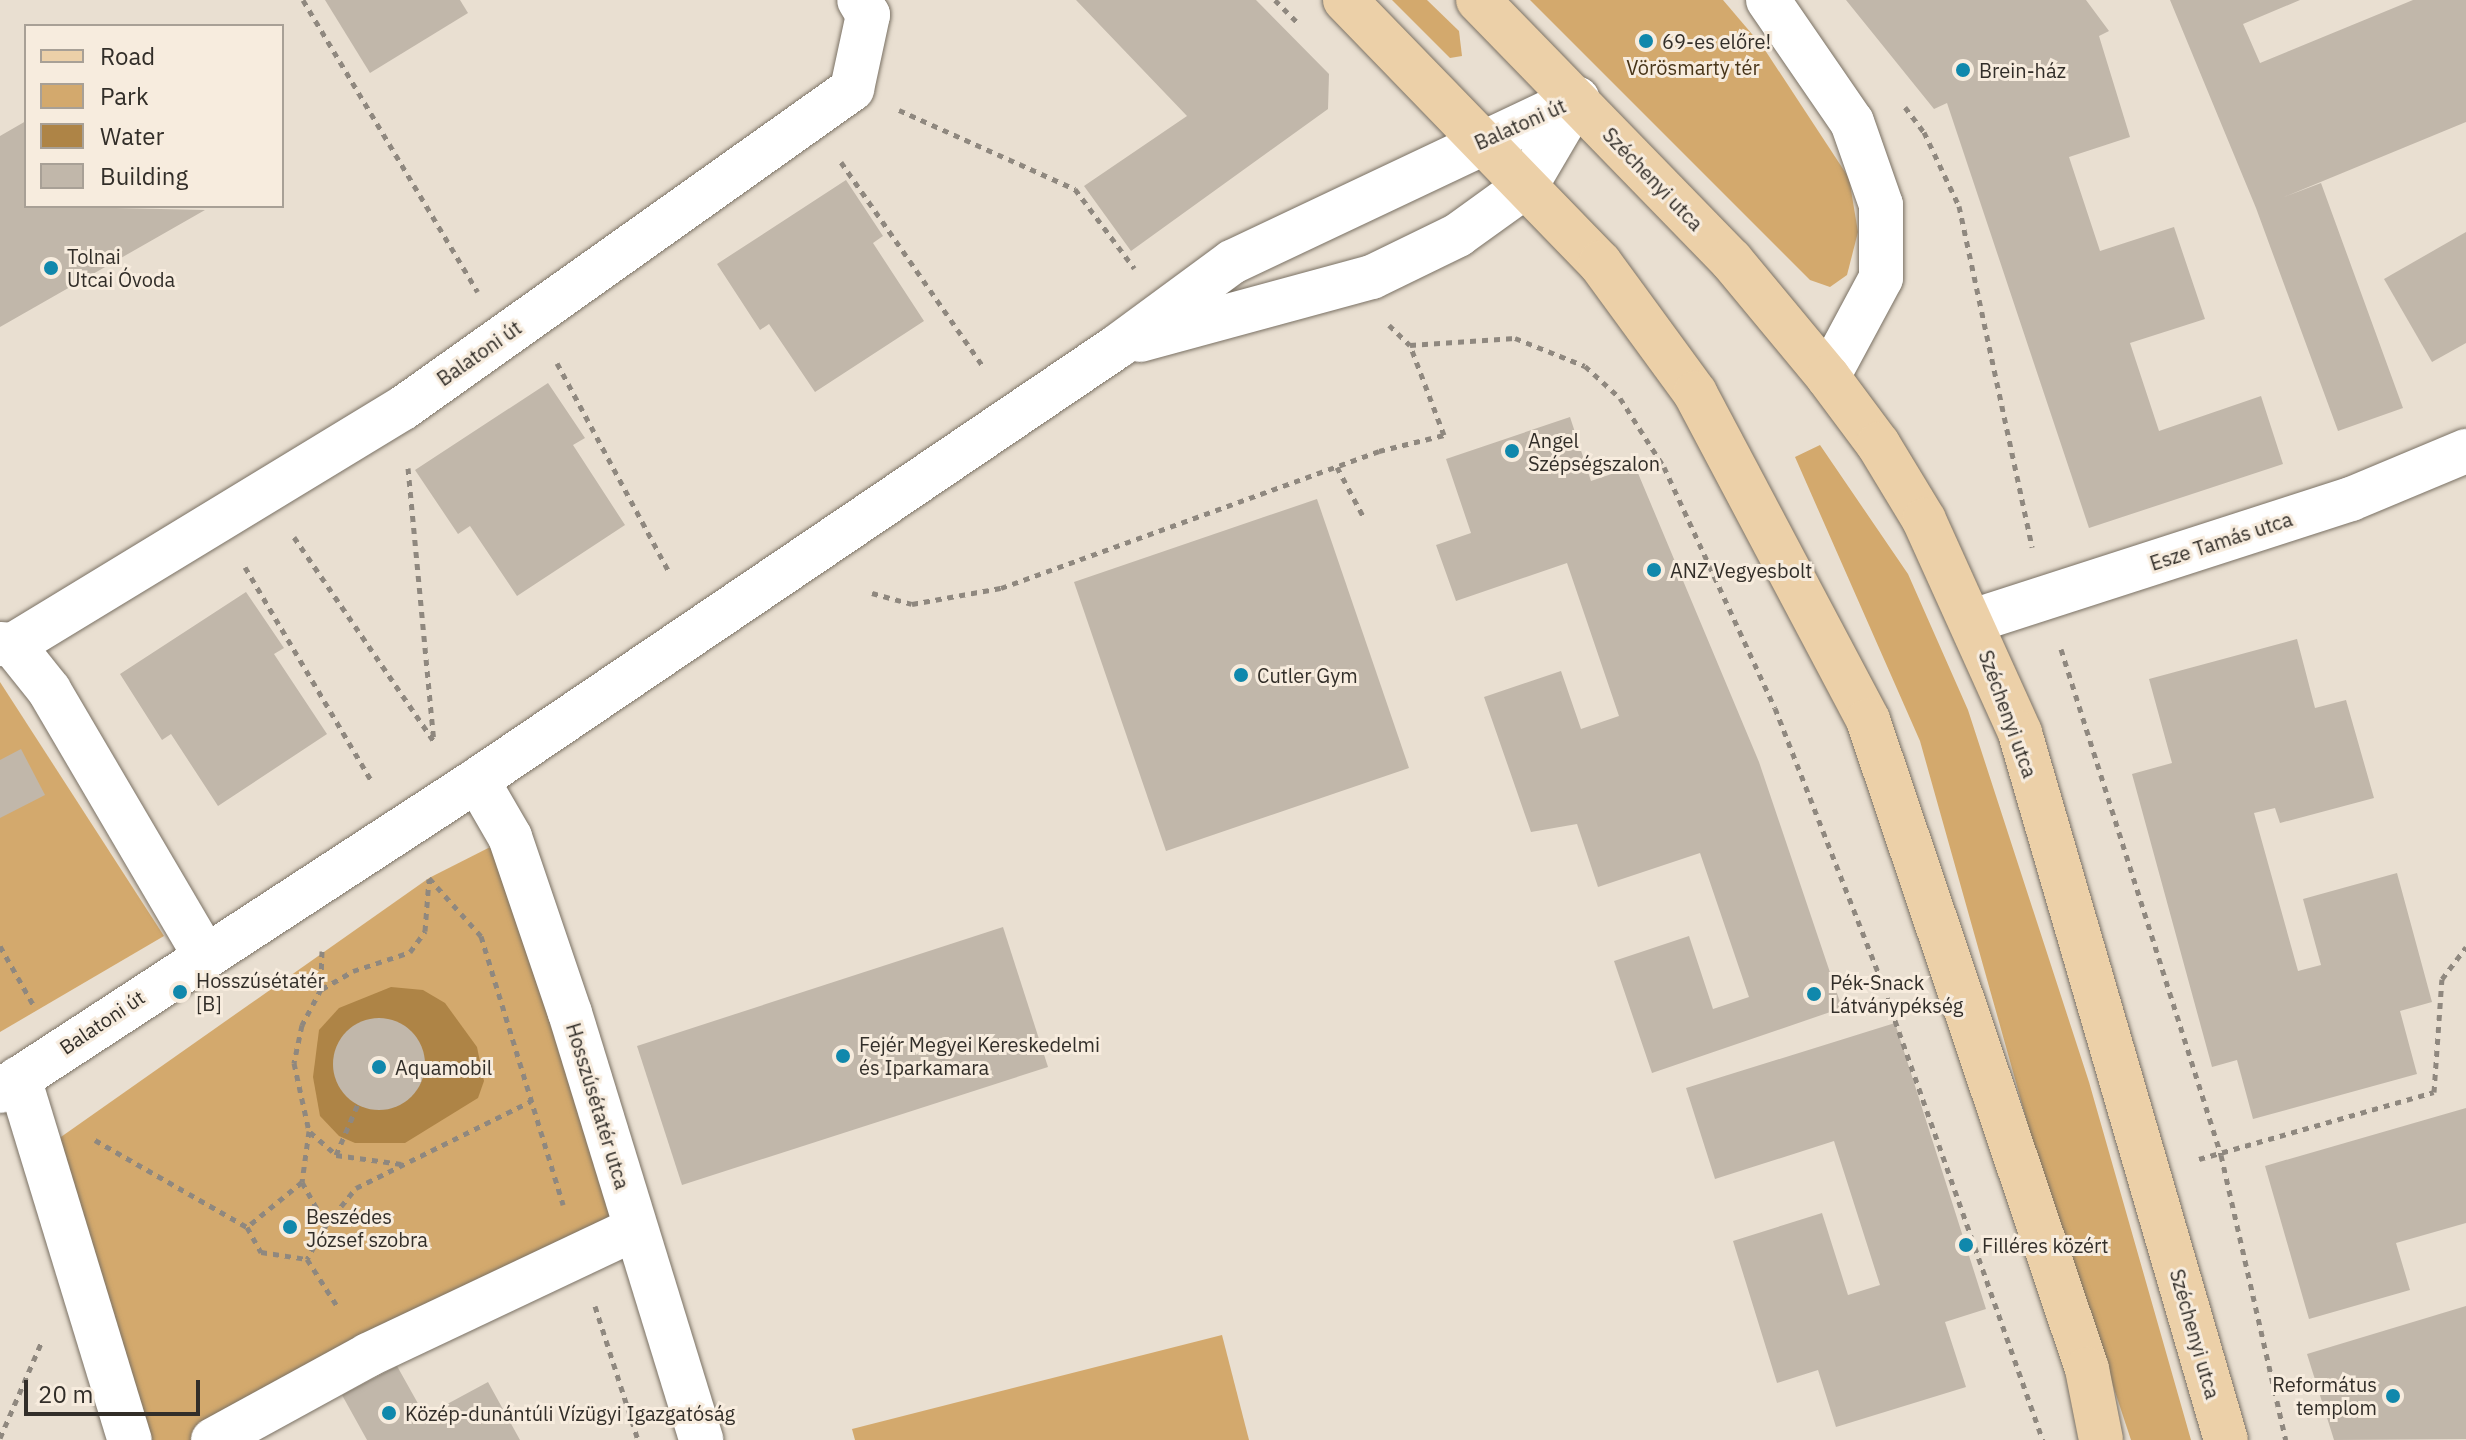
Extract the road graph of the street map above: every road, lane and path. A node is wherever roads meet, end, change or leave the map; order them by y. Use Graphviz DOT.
graph roads {
  1 [pos="303,0"];
  2 [pos="859,0"];
  3 [pos="1345,0"];
  4 [pos="1478,0"];
  5 [pos="1768,0"];
  6 [pos="852,89"];
  7 [pos="1577,99"];
  8 [pos="1900,100"];
  9 [pos="811,119"];
  10 [pos="1482,140"];
  11 [pos="1526,186"];
  12 [pos="1134,268"];
  13 [pos="518,325"];
  14 [pos="1389,325"];
  15 [pos="1410,345"];
  16 [pos="1118,346"];
  17 [pos="982,365"];
  18 [pos="1828,377"];
  19 [pos="403,408"];
  20 [pos="2466,451"];
  21 [pos="1337,467"];
  22 [pos="265,493"];
  23 [pos="1363,516"];
  24 [pos="219,523"];
  25 [pos="670,574"];
  26 [pos="872,593"];
  27 [pos="2043,598"];
  28 [pos="1973,621"];
  29 [pos="6,644"];
  30 [pos="371,780"];
  31 [pos="477,780"];
  32 [pos="0,946"];
  33 [pos="2466,947"];
  34 [pos="322,951"];
  35 [pos="204,954"];
  36 [pos="321,989"];
  37 [pos="34,1006"];
  38 [pos="9,1085"];
  39 [pos="531,1101"];
  40 [pos="358,1104"];
  41 [pos="309,1131"];
  42 [pos="87,1134"];
  43 [pos="336,1155"];
  44 [pos="2221,1155"];
  45 [pos="403,1164"];
  46 [pos="2148,1169"];
  47 [pos="302,1182"];
  48 [pos="326,1225"];
  49 [pos="247,1227"];
  50 [pos="634,1229"];
  51 [pos="578,1253"];
  52 [pos="307,1259"];
  53 [pos="74,1267"];
  54 [pos="368,1355"];
  55 [pos="0,1438"];
  56 [pos="130,1440"];
  57 [pos="213,1440"];
  58 [pos="638,1440"];
  59 [pos="701,1440"];
  60 [pos="2043,1440"];
  61 [pos="2101,1440"];
  62 [pos="2226,1440"];
  63 [pos="2286,1440"];
  1 -- 13 [label="path"];
  2 -- 6 [label="street"];
  3 -- 10 [label="main road"];
  4 -- 7 [label="main road"];
  5 -- 18 [label="street"];
  6 -- 9 [label="street, Balatoni út"];
  6 -- 12 [label="path"];
  7 -- 10 [label="street, Balatoni út"];
  7 -- 11 [label="street, Balatoni út"];
  7 -- 18 [label="main road, Széchenyi utca"];
  8 -- 27 [label="path"];
  9 -- 13 [label="street, Balatoni út"];
  9 -- 17 [label="path"];
  10 -- 11 [label="main road"];
  10 -- 16 [label="street, Balatoni út"];
  11 -- 16 [label="street, Balatoni út"];
  11 -- 61 [label="main road"];
  13 -- 19 [label="street, Balatoni út"];
  13 -- 25 [label="path"];
  14 -- 15 [label="path"];
  15 -- 21 [label="path"];
  15 -- 60 [label="path"];
  16 -- 31 [label="street, Balatoni út"];
  18 -- 28 [label="main road, Széchenyi utca"];
  19 -- 22 [label="street, Balatoni út"];
  19 -- 22 [label="path"];
  20 -- 27 [label="street, Esze Tamás utca"];
  21 -- 23 [label="path"];
  21 -- 26 [label="path"];
  22 -- 24 [label="street, Balatoni út"];
  24 -- 29 [label="street, Balatoni út"];
  24 -- 30 [label="path"];
  27 -- 28 [label="street, Esze Tamás utca"];
  27 -- 44 [label="path"];
  28 -- 46 [label="main road, Széchenyi utca"];
  29 -- 35 [label="street, Balatoni út"];
  31 -- 35 [label="street, Balatoni út"];
  31 -- 50 [label="street, Hosszúsétatér utca"];
  32 -- 37 [label="path"];
  33 -- 44 [label="path"];
  34 -- 36 [label="path"];
  35 -- 38 [label="street, Balatoni út"];
  36 -- 39 [label="path"];
  36 -- 41 [label="path"];
  38 -- 53 [label="street"];
  39 -- 45 [label="path"];
  39 -- 51 [label="path"];
  40 -- 43 [label="path"];
  41 -- 43 [label="path"];
  41 -- 47 [label="path"];
  42 -- 49 [label="path"];
  43 -- 45 [label="path"];
  44 -- 46 [label="path"];
  44 -- 63 [label="path"];
  45 -- 48 [label="path"];
  46 -- 62 [label="main road, Széchenyi utca"];
  47 -- 48 [label="path"];
  47 -- 49 [label="path"];
  48 -- 52 [label="path"];
  49 -- 52 [label="path"];
  50 -- 51 [label="street"];
  50 -- 59 [label="street, Hosszúsétatér utca"];
  51 -- 54 [label="street"];
  51 -- 58 [label="path"];
  52 -- 54 [label="path"];
  53 -- 55 [label="path"];
  53 -- 56 [label="street"];
  54 -- 57 [label="street"];
}
